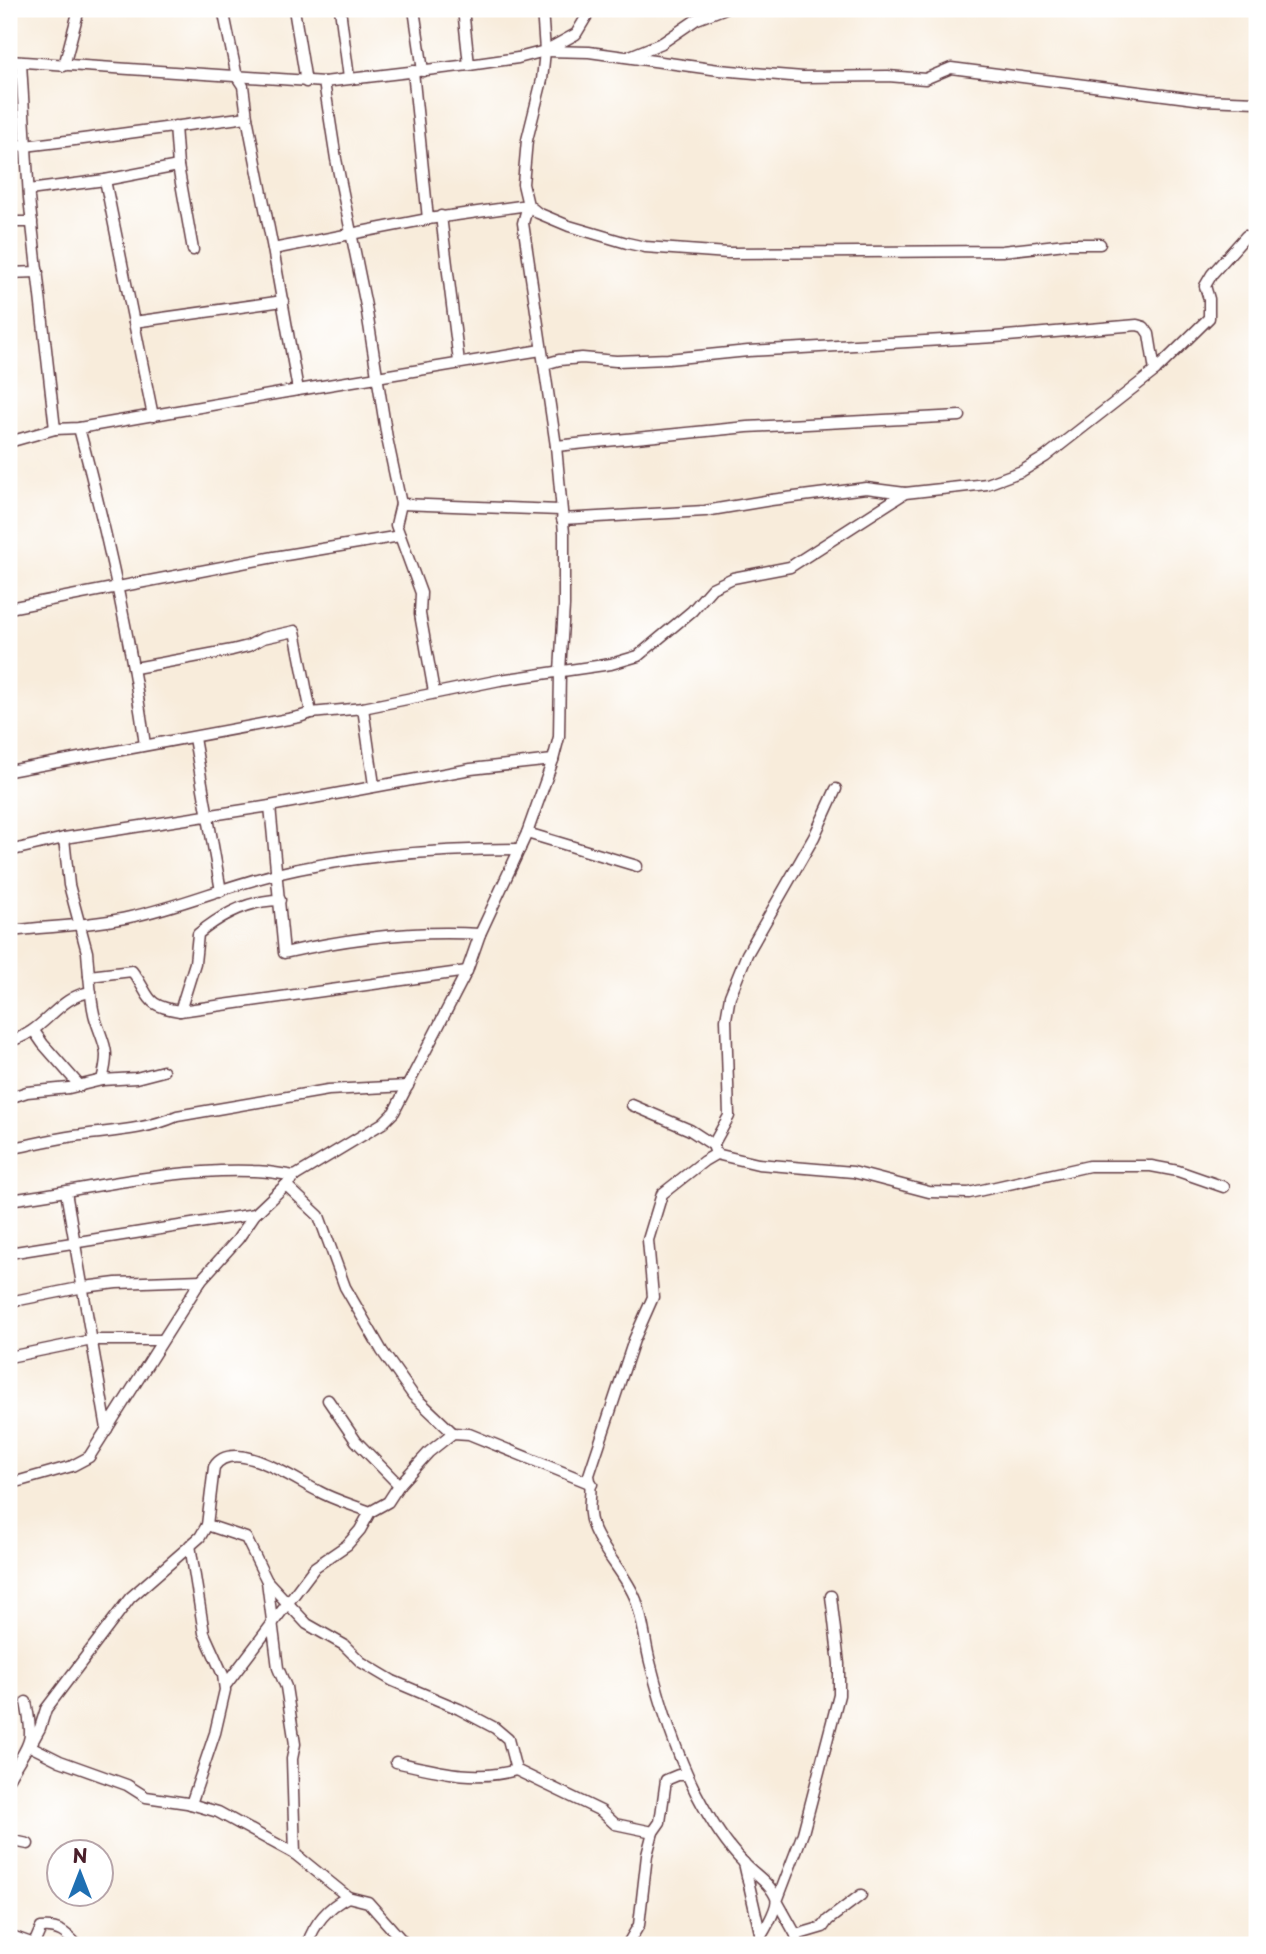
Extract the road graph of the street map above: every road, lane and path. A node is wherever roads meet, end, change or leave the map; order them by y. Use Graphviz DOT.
graph roads {
  1 [pos="79,9"];
  2 [pos="223,9"];
  3 [pos="294,9"];
  4 [pos="340,9"];
  5 [pos="414,9"];
  6 [pos="463,9"];
  7 [pos="542,9"];
  8 [pos="591,9"];
  9 [pos="723,9"];
  10 [pos="545,51"];
  11 [pos="627,57"];
  12 [pos="9,61"];
  13 [pos="21,63"];
  14 [pos="469,65"];
  15 [pos="64,66"];
  16 [pos="418,71"];
  17 [pos="237,77"];
  18 [pos="349,78"];
  19 [pos="306,82"];
  20 [pos="324,82"];
  21 [pos="1257,102"];
  22 [pos="247,117"];
  23 [pos="175,126"];
  24 [pos="9,144"];
  25 [pos="26,146"];
  26 [pos="178,166"];
  27 [pos="104,180"];
  28 [pos="29,190"];
  29 [pos="528,205"];
  30 [pos="441,216"];
  31 [pos="428,219"];
  32 [pos="9,222"];
  33 [pos="32,222"];
  34 [pos="351,234"];
  35 [pos="1246,236"];
  36 [pos="1100,244"];
  37 [pos="273,249"];
  38 [pos="193,250"];
  39 [pos="38,272"];
  40 [pos="9,273"];
  41 [pos="282,301"];
  42 [pos="134,322"];
  43 [pos="541,350"];
  44 [pos="459,362"];
  45 [pos="545,364"];
  46 [pos="1155,371"];
  47 [pos="378,376"];
  48 [pos="298,390"];
  49 [pos="153,416"];
  50 [pos="960,416"];
  51 [pos="79,428"];
  52 [pos="55,429"];
  53 [pos="9,442"];
  54 [pos="556,446"];
  55 [pos="905,493"];
  56 [pos="401,504"];
  57 [pos="561,514"];
  58 [pos="400,536"];
  59 [pos="116,589"];
  60 [pos="9,608"];
  61 [pos="135,668"];
  62 [pos="559,671"];
  63 [pos="434,692"];
  64 [pos="363,708"];
  65 [pos="312,713"];
  66 [pos="194,738"];
  67 [pos="145,746"];
  68 [pos="553,760"];
  69 [pos="9,771"];
  70 [pos="374,785"];
  71 [pos="836,789"];
  72 [pos="270,806"];
  73 [pos="208,815"];
  74 [pos="527,833"];
  75 [pos="64,838"];
  76 [pos="520,849"];
  77 [pos="9,851"];
  78 [pos="637,866"];
  79 [pos="277,874"];
  80 [pos="221,891"];
  81 [pos="280,900"];
  82 [pos="80,923"];
  83 [pos="9,931"];
  84 [pos="481,933"];
  85 [pos="467,971"];
  86 [pos="89,976"];
  87 [pos="91,992"];
  88 [pos="180,1011"];
  89 [pos="34,1031"];
  90 [pos="9,1041"];
  91 [pos="163,1071"];
  92 [pos="102,1080"];
  93 [pos="80,1086"];
  94 [pos="408,1086"];
  95 [pos="9,1098"];
  96 [pos="632,1105"];
  97 [pos="9,1149"];
  98 [pos="715,1150"];
  99 [pos="295,1176"];
  100 [pos="286,1185"];
  101 [pos="1224,1187"];
  102 [pos="66,1192"];
  103 [pos="9,1200"];
  104 [pos="256,1214"];
  105 [pos="73,1242"];
  106 [pos="9,1253"];
  107 [pos="201,1280"];
  108 [pos="84,1287"];
  109 [pos="9,1302"];
  110 [pos="162,1339"];
  111 [pos="92,1340"];
  112 [pos="9,1357"];
  113 [pos="328,1400"];
  114 [pos="107,1429"];
  115 [pos="453,1433"];
  116 [pos="9,1484"];
  117 [pos="592,1484"];
  118 [pos="398,1485"];
  119 [pos="370,1512"];
  120 [pos="207,1525"];
  121 [pos="190,1545"];
  122 [pos="267,1581"];
  123 [pos="831,1596"];
  124 [pos="286,1604"];
  125 [pos="272,1622"];
  126 [pos="225,1686"];
  127 [pos="26,1702"];
  128 [pos="30,1746"];
  129 [pos="396,1762"];
  130 [pos="516,1770"];
  131 [pos="687,1775"];
  132 [pos="9,1778"];
  133 [pos="191,1804"];
  134 [pos="653,1832"];
  135 [pos="9,1840"];
  136 [pos="29,1844"];
  137 [pos="295,1854"];
  138 [pos="744,1863"];
  139 [pos="861,1895"];
  140 [pos="348,1897"];
  141 [pos="777,1901"];
  142 [pos="9,1935"];
  143 [pos="797,1940"];
  144 [pos="758,1941"];
  145 [pos="1257,1942"];
  146 [pos="34,1945"];
  147 [pos="77,1945"];
  148 [pos="307,1945"];
  149 [pos="406,1945"];
  150 [pos="627,1945"];
  151 [pos="1244,1945"];
  1 -- 15 [label="street"];
  2 -- 17 [label="street"];
  3 -- 19 [label="street"];
  4 -- 18 [label="street"];
  5 -- 16 [label="street"];
  6 -- 14 [label="street"];
  7 -- 10 [label="street"];
  8 -- 10 [label="street"];
  9 -- 11 [label="street"];
  10 -- 11 [label="street"];
  10 -- 14 [label="street"];
  10 -- 29 [label="street"];
  11 -- 21 [label="street"];
  12 -- 13 [label="street"];
  13 -- 15 [label="street"];
  13 -- 25 [label="street"];
  14 -- 16 [label="street"];
  15 -- 17 [label="street"];
  16 -- 18 [label="street"];
  16 -- 31 [label="street"];
  17 -- 19 [label="street"];
  17 -- 22 [label="street"];
  18 -- 20 [label="street"];
  19 -- 20 [label="street"];
  20 -- 34 [label="street"];
  22 -- 23 [label="street"];
  22 -- 37 [label="street"];
  23 -- 25 [label="street"];
  23 -- 26 [label="street"];
  24 -- 25 [label="street"];
  25 -- 28 [label="street"];
  26 -- 27 [label="street"];
  26 -- 38 [label="street"];
  27 -- 28 [label="street"];
  27 -- 42 [label="street"];
  28 -- 33 [label="street"];
  29 -- 30 [label="street"];
  29 -- 36 [label="street"];
  29 -- 43 [label="street"];
  30 -- 31 [label="street"];
  30 -- 44 [label="street"];
  31 -- 34 [label="street"];
  32 -- 33 [label="street"];
  33 -- 39 [label="street"];
  34 -- 37 [label="street"];
  34 -- 47 [label="street"];
  35 -- 46 [label="street"];
  37 -- 41 [label="street"];
  39 -- 40 [label="street"];
  39 -- 52 [label="street"];
  41 -- 42 [label="street"];
  41 -- 48 [label="street"];
  42 -- 49 [label="street"];
  43 -- 44 [label="street"];
  43 -- 45 [label="street"];
  44 -- 47 [label="street"];
  45 -- 46 [label="street"];
  45 -- 54 [label="street"];
  46 -- 55 [label="street"];
  47 -- 48 [label="street"];
  47 -- 56 [label="street"];
  48 -- 49 [label="street"];
  49 -- 51 [label="street"];
  50 -- 54 [label="street"];
  51 -- 52 [label="street"];
  51 -- 59 [label="street"];
  52 -- 53 [label="street"];
  54 -- 57 [label="street"];
  55 -- 57 [label="street"];
  55 -- 62 [label="street"];
  56 -- 57 [label="street"];
  56 -- 58 [label="street"];
  57 -- 62 [label="street"];
  58 -- 59 [label="street"];
  58 -- 63 [label="street"];
  59 -- 60 [label="street"];
  59 -- 61 [label="street"];
  61 -- 65 [label="street"];
  61 -- 67 [label="street"];
  62 -- 63 [label="street"];
  62 -- 68 [label="street"];
  63 -- 64 [label="street"];
  64 -- 65 [label="street"];
  64 -- 70 [label="street"];
  65 -- 66 [label="street"];
  66 -- 67 [label="street"];
  66 -- 73 [label="street"];
  67 -- 69 [label="street"];
  68 -- 70 [label="street"];
  68 -- 74 [label="street"];
  70 -- 72 [label="street"];
  71 -- 98 [label="street"];
  72 -- 73 [label="street"];
  72 -- 79 [label="street"];
  73 -- 75 [label="street"];
  73 -- 80 [label="street"];
  74 -- 76 [label="street"];
  74 -- 78 [label="street"];
  75 -- 77 [label="street"];
  75 -- 82 [label="street"];
  76 -- 79 [label="street"];
  76 -- 84 [label="street"];
  79 -- 80 [label="street"];
  79 -- 81 [label="street"];
  80 -- 82 [label="street"];
  81 -- 84 [label="street"];
  81 -- 88 [label="street"];
  82 -- 83 [label="street"];
  82 -- 86 [label="street"];
  84 -- 85 [label="street"];
  85 -- 88 [label="street"];
  85 -- 94 [label="street"];
  86 -- 87 [label="street"];
  86 -- 88 [label="street"];
  87 -- 89 [label="street"];
  87 -- 92 [label="street"];
  89 -- 90 [label="street"];
  89 -- 93 [label="street"];
  91 -- 92 [label="street"];
  92 -- 93 [label="street"];
  93 -- 95 [label="street"];
  94 -- 97 [label="street"];
  94 -- 99 [label="street"];
  96 -- 98 [label="street"];
  98 -- 101 [label="street"];
  98 -- 117 [label="street"];
  99 -- 100 [label="street"];
  99 -- 102 [label="street"];
  100 -- 104 [label="street"];
  100 -- 115 [label="street"];
  102 -- 103 [label="street"];
  102 -- 105 [label="street"];
  104 -- 105 [label="street"];
  104 -- 107 [label="street"];
  105 -- 106 [label="street"];
  105 -- 108 [label="street"];
  107 -- 108 [label="street"];
  107 -- 110 [label="street"];
  108 -- 109 [label="street"];
  108 -- 111 [label="street"];
  110 -- 111 [label="street"];
  110 -- 114 [label="street"];
  111 -- 112 [label="street"];
  111 -- 114 [label="street"];
  113 -- 118 [label="street"];
  114 -- 116 [label="street"];
  115 -- 117 [label="street"];
  115 -- 118 [label="street"];
  117 -- 131 [label="street"];
  118 -- 119 [label="street"];
  119 -- 120 [label="street"];
  119 -- 124 [label="street"];
  120 -- 121 [label="street"];
  120 -- 122 [label="street"];
  121 -- 126 [label="street"];
  121 -- 128 [label="street"];
  122 -- 124 [label="street"];
  122 -- 125 [label="street"];
  123 -- 141 [label="street"];
  124 -- 125 [label="street"];
  124 -- 130 [label="street"];
  125 -- 126 [label="street"];
  125 -- 137 [label="street"];
  126 -- 133 [label="street"];
  127 -- 128 [label="street"];
  128 -- 132 [label="street"];
  128 -- 133 [label="street"];
  129 -- 130 [label="street"];
  130 -- 134 [label="street"];
  131 -- 134 [label="street"];
  131 -- 138 [label="street"];
  133 -- 137 [label="street"];
  134 -- 150 [label="street"];
  135 -- 136 [label="street"];
  137 -- 140 [label="street"];
  138 -- 141 [label="street"];
  138 -- 144 [label="street"];
  139 -- 143 [label="street"];
  140 -- 148 [label="street"];
  140 -- 149 [label="street"];
  141 -- 143 [label="street"];
  141 -- 144 [label="street"];
  142 -- 146 [label="street"];
  145 -- 151 [label="street"];
  146 -- 147 [label="street"];
}
